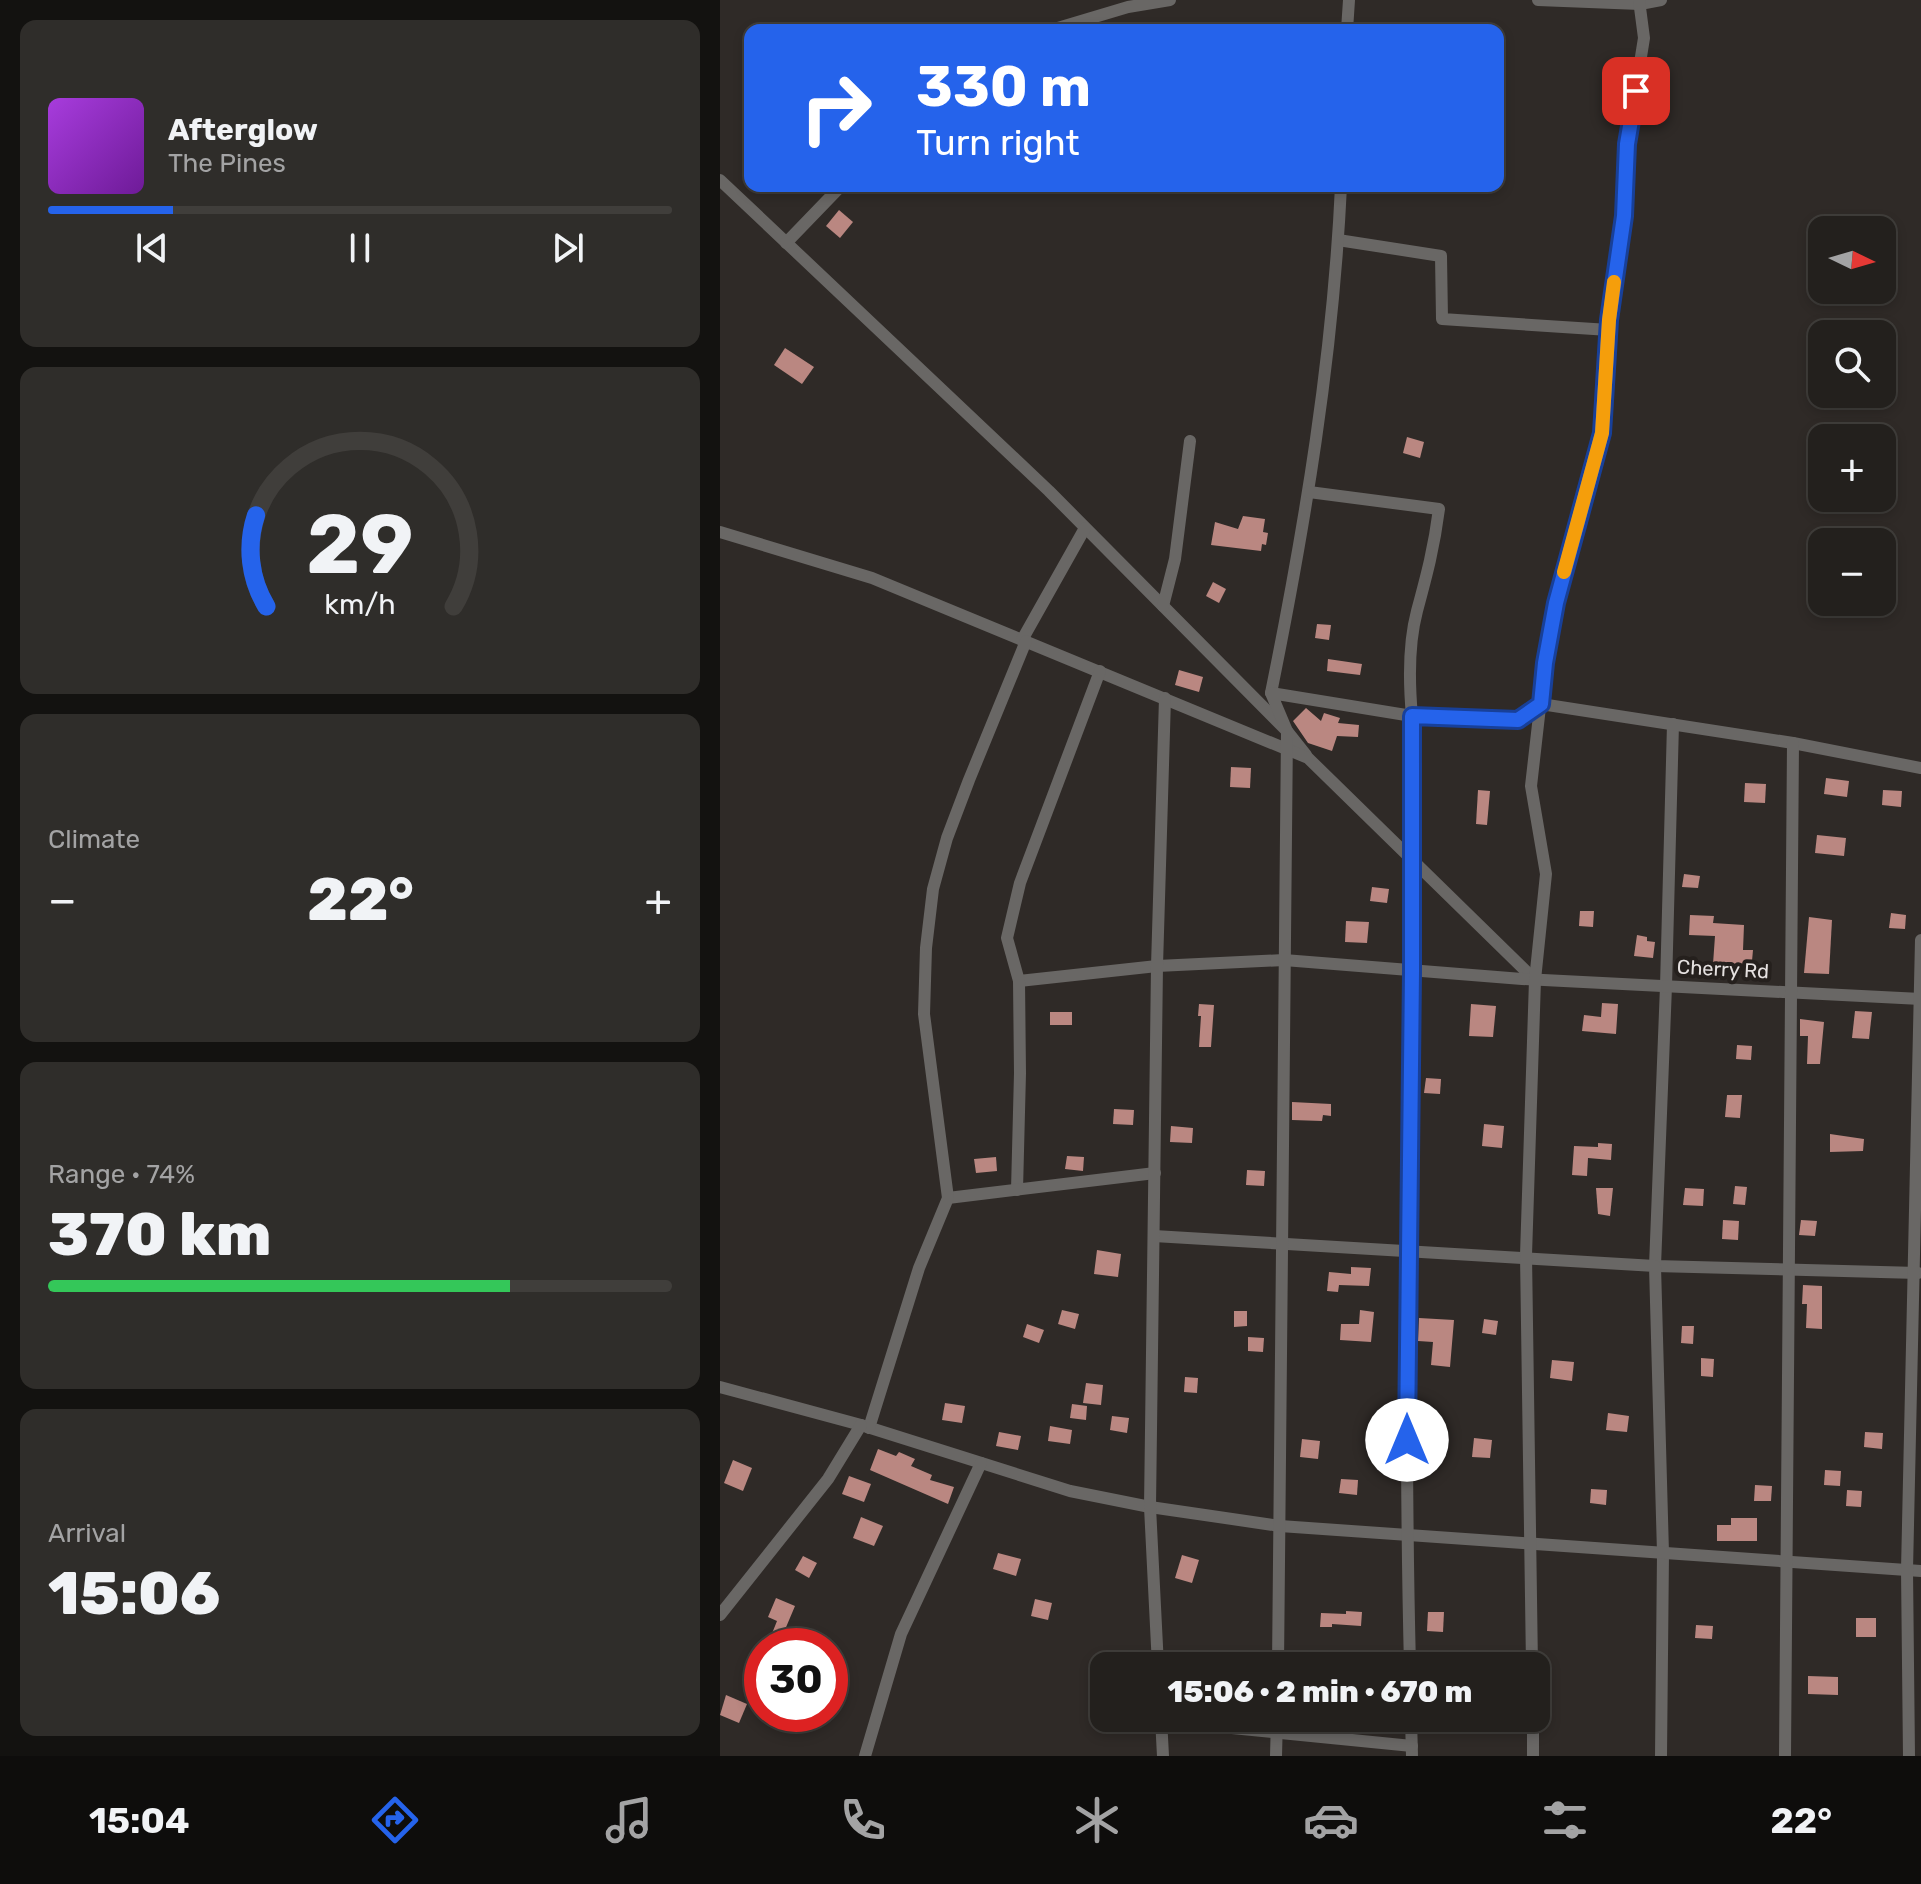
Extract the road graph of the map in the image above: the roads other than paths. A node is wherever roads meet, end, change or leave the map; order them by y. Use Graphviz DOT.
graph roads {
  1 [pos="1170,0"];
  2 [pos="1349,0"];
  3 [pos="1538,0"];
  4 [pos="1661,0"];
  5 [pos="1640,2"];
  6 [pos="1071,24"];
  7 [pos="1347,24"];
  8 [pos="720,180"];
  9 [pos="835,192"];
  10 [pos="1341,192"];
  11 [pos="1338,240"];
  12 [pos="786,243"];
  13 [pos="1609,330"];
  14 [pos="1190,441"];
  15 [pos="1309,492"];
  16 [pos="1085,528"];
  17 [pos="720,532"];
  18 [pos="1163,606"];
  19 [pos="1024,641"];
  20 [pos="1100,671"];
  21 [pos="1271,693"];
  22 [pos="1165,698"];
  23 [pos="1541,704"];
  24 [pos="1412,716"];
  25 [pos="1673,724"];
  26 [pos="1287,731"];
  27 [pos="1793,743"];
  28 [pos="1287,748"];
  29 [pos="1308,758"];
  30 [pos="1921,768"];
  31 [pos="1412,858"];
  32 [pos="1921,940"];
  33 [pos="1284,960"];
  34 [pos="1157,966"];
  35 [pos="1412,972"];
  36 [pos="1529,980"];
  37 [pos="1019,981"];
  38 [pos="1666,986"];
  39 [pos="1792,993"];
  40 [pos="1920,999"];
  41 [pos="1155,1173"];
  42 [pos="1017,1190"];
  43 [pos="948,1198"];
  44 [pos="1154,1236"];
  45 [pos="1281,1243"];
  46 [pos="1407,1251"];
  47 [pos="1526,1258"];
  48 [pos="1655,1266"];
  49 [pos="1787,1269"];
  50 [pos="1917,1273"];
  51 [pos="720,1387"];
  52 [pos="865,1426"];
  53 [pos="981,1463"];
  54 [pos="1150,1507"];
  55 [pos="1280,1526"];
  56 [pos="1406,1535"];
  57 [pos="1531,1543"];
  58 [pos="1663,1553"];
  59 [pos="1786,1562"];
  60 [pos="1907,1570"];
  61 [pos="1921,1571"];
  62 [pos="720,1615"];
  63 [pos="1157,1652"];
  64 [pos="1278,1652"];
  65 [pos="1410,1652"];
  66 [pos="1532,1652"];
  67 [pos="1162,1732"];
  68 [pos="1277,1732"];
  69 [pos="1533,1732"];
  70 [pos="1412,1751"];
  71 [pos="865,1756"];
  72 [pos="1163,1756"];
  73 [pos="1276,1756"];
  74 [pos="1533,1756"];
  75 [pos="1661,1756"];
  76 [pos="1785,1756"];
  77 [pos="1909,1756"];
  1 -- 6 [label="street"];
  2 -- 7 [label="street"];
  3 -- 5 [label="street"];
  4 -- 5 [label="street"];
  5 -- 13 [label="street"];
  8 -- 12 [label="street"];
  9 -- 12 [label="street"];
  10 -- 11 [label="street"];
  11 -- 13 [label="street"];
  11 -- 15 [label="street"];
  12 -- 16 [label="street"];
  13 -- 23 [label="street"];
  14 -- 18 [label="street"];
  15 -- 21 [label="street"];
  15 -- 24 [label="street"];
  16 -- 18 [label="street"];
  16 -- 19 [label="street"];
  17 -- 19 [label="street"];
  18 -- 26 [label="street"];
  19 -- 20 [label="street"];
  19 -- 43 [label="street"];
  20 -- 22 [label="street"];
  20 -- 37 [label="street"];
  21 -- 24 [label="street"];
  21 -- 26 [label="street"];
  22 -- 28 [label="street"];
  22 -- 34 [label="street"];
  23 -- 24 [label="street"];
  23 -- 25 [label="street"];
  23 -- 36 [label="street"];
  24 -- 31 [label="street"];
  25 -- 27 [label="street"];
  25 -- 38 [label="street"];
  26 -- 28 [label="street"];
  26 -- 29 [label="street"];
  27 -- 30 [label="street"];
  27 -- 39 [label="street"];
  28 -- 29 [label="street"];
  28 -- 33 [label="street"];
  29 -- 31 [label="street"];
  31 -- 35 [label="street"];
  31 -- 36 [label="street"];
  32 -- 40 [label="street"];
  33 -- 34 [label="street, Cherry Rd"];
  33 -- 35 [label="street, Cherry Rd"];
  33 -- 45 [label="street"];
  34 -- 37 [label="street, Cherry Rd"];
  34 -- 41 [label="street"];
  35 -- 36 [label="street, Cherry Rd"];
  35 -- 46 [label="street"];
  36 -- 38 [label="street, Cherry Rd"];
  36 -- 47 [label="street"];
  37 -- 42 [label="street"];
  38 -- 39 [label="street, Cherry Rd"];
  38 -- 48 [label="street"];
  39 -- 40 [label="street, Cherry Rd"];
  39 -- 49 [label="street"];
  40 -- 50 [label="street"];
  41 -- 42 [label="street"];
  41 -- 44 [label="street"];
  42 -- 43 [label="street"];
  43 -- 52 [label="street"];
  44 -- 45 [label="street"];
  44 -- 54 [label="street"];
  45 -- 46 [label="street"];
  45 -- 55 [label="street"];
  46 -- 47 [label="street"];
  46 -- 56 [label="street"];
  47 -- 48 [label="street"];
  47 -- 57 [label="street"];
  48 -- 49 [label="street"];
  48 -- 58 [label="street"];
  49 -- 50 [label="street"];
  49 -- 59 [label="street"];
  50 -- 60 [label="street"];
  51 -- 52 [label="street"];
  52 -- 53 [label="street"];
  52 -- 62 [label="street"];
  53 -- 54 [label="street"];
  53 -- 71 [label="street"];
  54 -- 55 [label="street"];
  54 -- 63 [label="street"];
  55 -- 56 [label="street"];
  55 -- 64 [label="street"];
  56 -- 57 [label="street"];
  56 -- 65 [label="street"];
  57 -- 58 [label="street"];
  57 -- 66 [label="street"];
  58 -- 59 [label="street"];
  58 -- 75 [label="street"];
  59 -- 60 [label="street"];
  59 -- 76 [label="street"];
  60 -- 61 [label="street"];
  60 -- 77 [label="street"];
  67 -- 72 [label="street"];
  68 -- 70 [label="street"];
  68 -- 73 [label="street"];
  69 -- 74 [label="street"];
}
